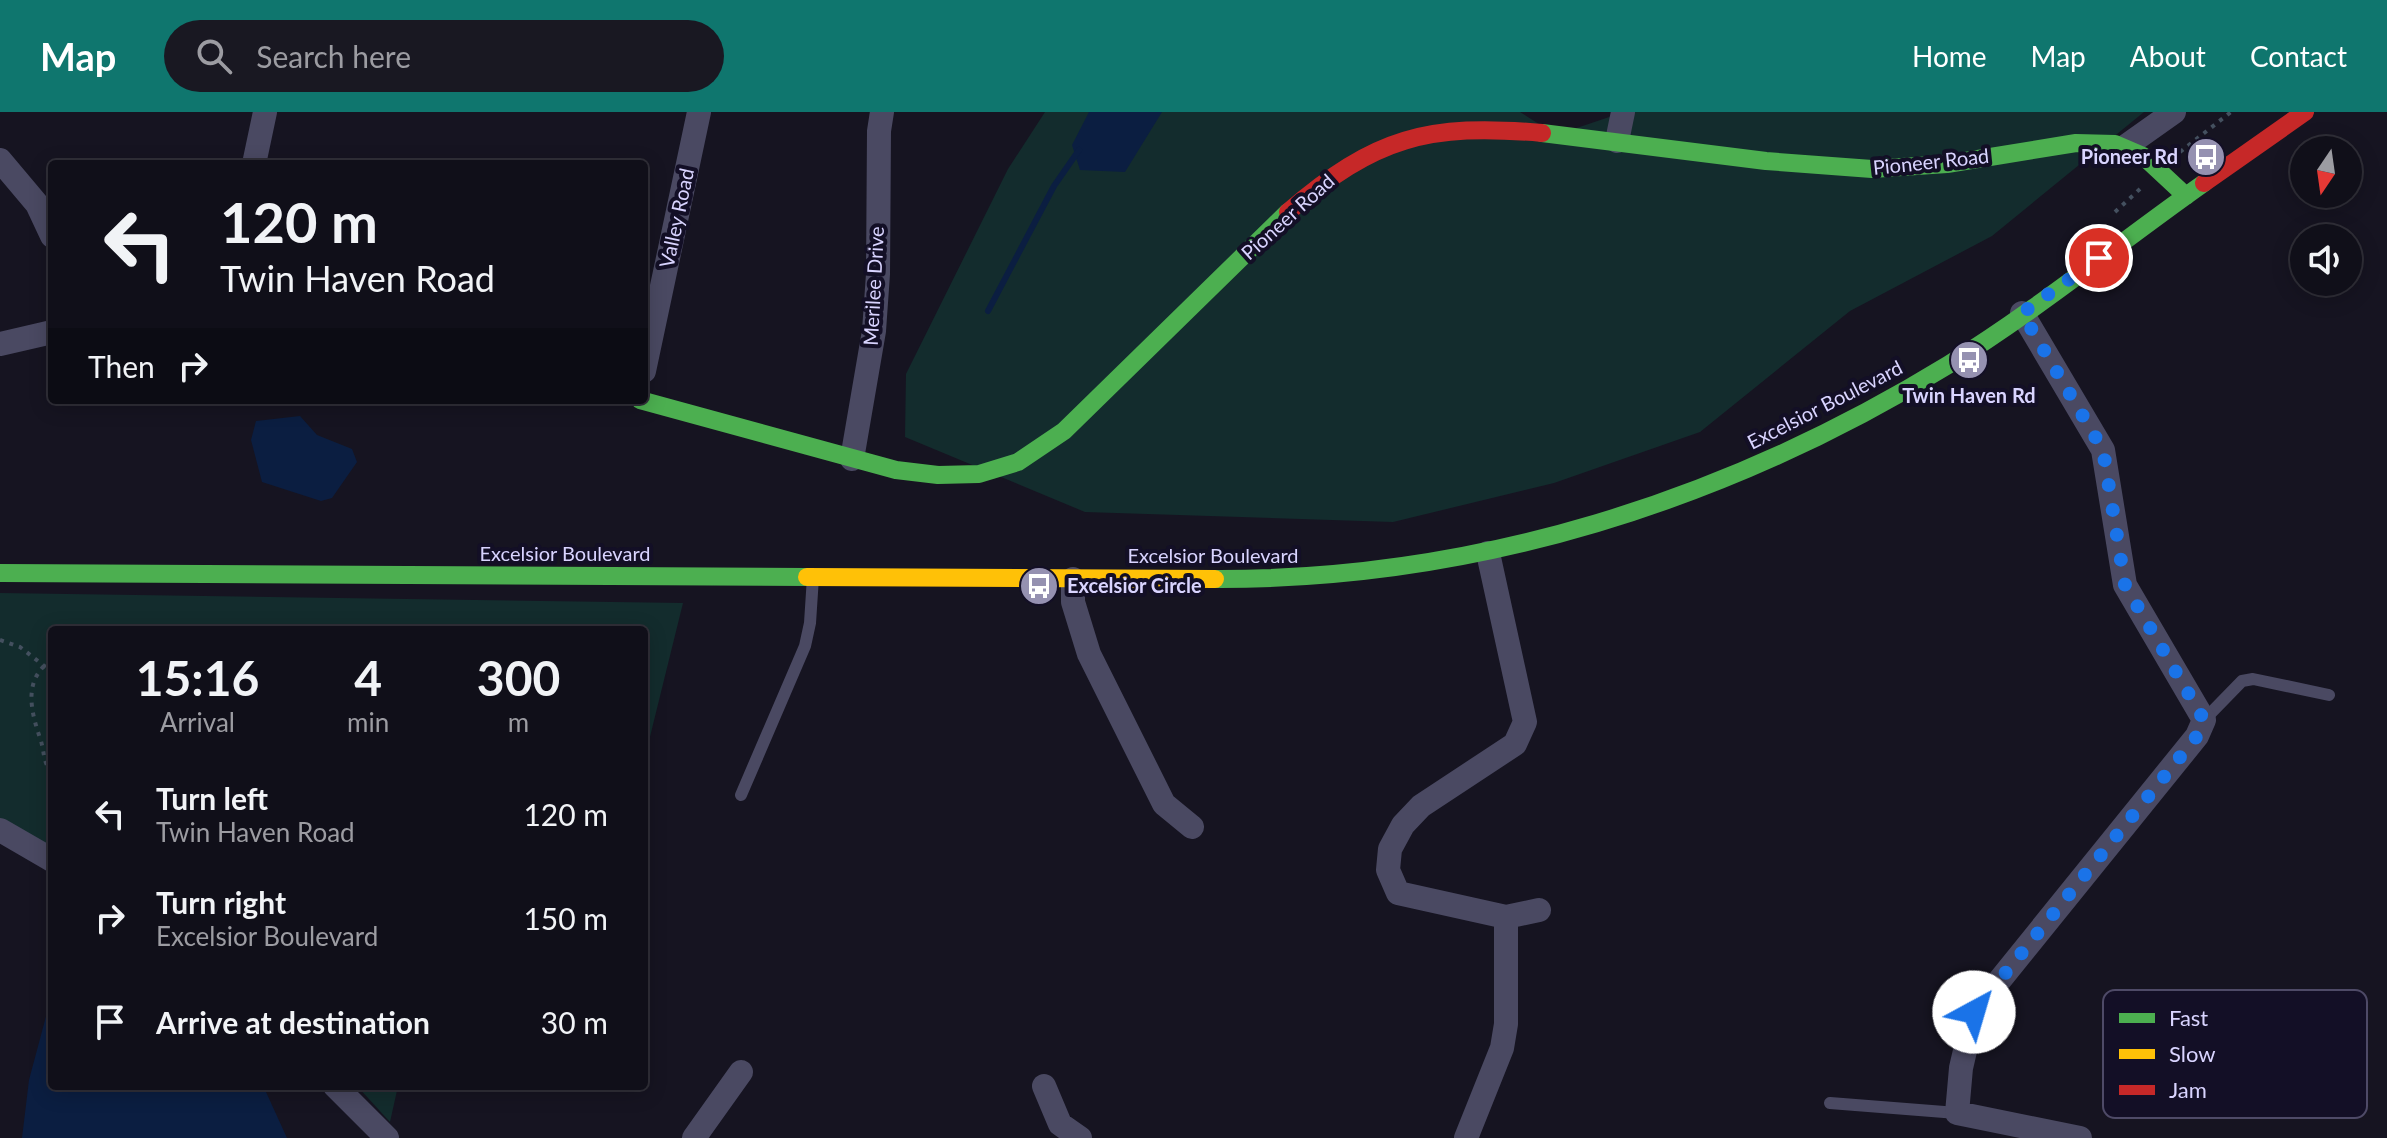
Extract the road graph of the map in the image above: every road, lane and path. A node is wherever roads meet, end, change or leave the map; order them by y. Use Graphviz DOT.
graph roads {
  1 [pos="265,112"];
  2 [pos="699,112"];
  3 [pos="882,112"];
  4 [pos="1623,112"];
  5 [pos="2174,112"];
  6 [pos="2231,112"];
  7 [pos="2305,112"];
  8 [pos="1617,141"];
  9 [pos="2126,146"];
  10 [pos="0,160"];
  11 [pos="255,160"];
  12 [pos="2160,170"];
  13 [pos="2186,196"];
  14 [pos="2110,217"];
  15 [pos="48,227"];
  16 [pos="2022,313"];
  17 [pos="48,333"];
  18 [pos="0,344"];
  19 [pos="648,352"];
  20 [pos="648,402"];
  21 [pos="852,459"];
  22 [pos="1488,553"];
  23 [pos="0,573"];
  24 [pos="813,577"];
  25 [pos="1073,579"];
  26 [pos="0,640"];
  27 [pos="44,666"];
  28 [pos="48,669"];
  29 [pos="2329,695"];
  30 [pos="2204,720"];
  31 [pos="48,768"];
  32 [pos="741,795"];
  33 [pos="1192,827"];
  34 [pos="0,830"];
  35 [pos="48,858"];
  36 [pos="1539,910"];
  37 [pos="1506,917"];
  38 [pos="741,1072"];
  39 [pos="1044,1086"];
  40 [pos="339,1090"];
  41 [pos="1830,1103"];
  42 [pos="1957,1113"];
  43 [pos="387,1138"];
  44 [pos="694,1138"];
  45 [pos="1080,1138"];
  46 [pos="1466,1138"];
  47 [pos="2080,1138"];
  1 -- 11 [label="street"];
  2 -- 19 [label="street, Valley Road"];
  3 -- 21 [label="street, Merilee Drive"];
  4 -- 8 [label="street"];
  5 -- 9 [label="street"];
  6 -- 12 [label="path"];
  7 -- 13 [label="main road, Excelsior Boulevard"];
  8 -- 9 [label="main road, Pioneer Road"];
  8 -- 21 [label="main road, Pioneer Road"];
  9 -- 12 [label="main road"];
  10 -- 15 [label="street"];
  12 -- 13 [label="main road"];
  12 -- 14 [label="path"];
  13 -- 16 [label="main road, Excelsior Boulevard"];
  16 -- 22 [label="main road, Excelsior Boulevard"];
  16 -- 30 [label="street"];
  17 -- 18 [label="street"];
  20 -- 21 [label="main road, Pioneer Road"];
  22 -- 25 [label="main road, Excelsior Boulevard"];
  22 -- 37 [label="street"];
  23 -- 24 [label="main road, Excelsior Boulevard"];
  24 -- 25 [label="main road, Excelsior Boulevard"];
  24 -- 32 [label="lane"];
  25 -- 33 [label="street"];
  26 -- 27 [label="path"];
  27 -- 28 [label="path"];
  27 -- 31 [label="path"];
  29 -- 30 [label="lane"];
  30 -- 42 [label="street"];
  34 -- 35 [label="street"];
  36 -- 37 [label="street"];
  37 -- 46 [label="street"];
  38 -- 44 [label="street"];
  39 -- 45 [label="street"];
  40 -- 43 [label="street"];
  41 -- 42 [label="lane"];
  42 -- 47 [label="street"];
}
